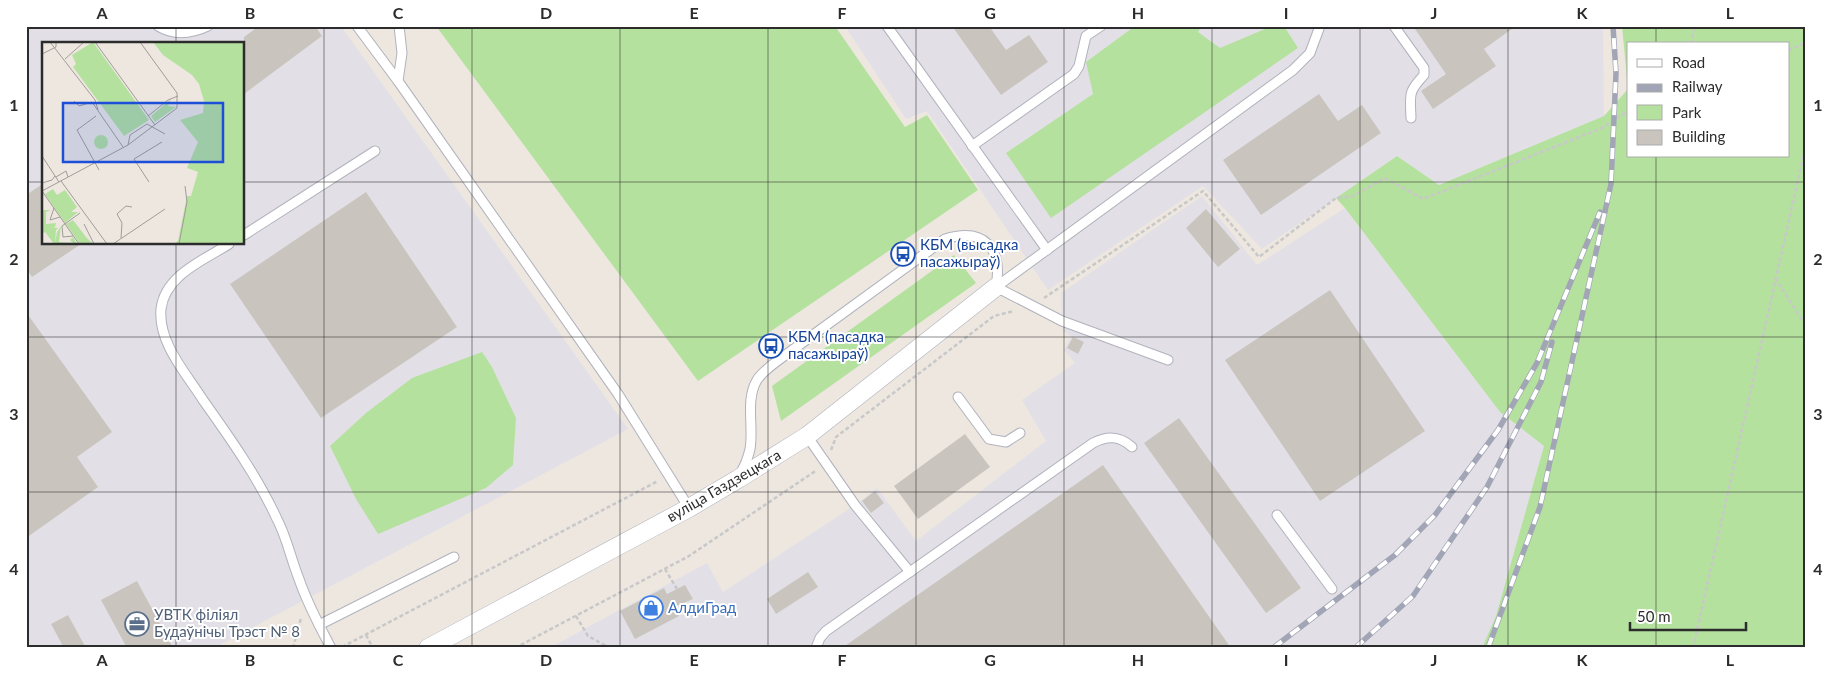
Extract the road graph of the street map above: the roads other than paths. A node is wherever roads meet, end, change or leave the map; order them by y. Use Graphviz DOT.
graph roads {
  1 [pos="158,26"];
  2 [pos="208,26"];
  3 [pos="357,26"];
  4 [pos="399,26"];
  5 [pos="887,26"];
  6 [pos="1101,26"];
  7 [pos="1320,26"];
  8 [pos="1394,26"];
  9 [pos="398,81"];
  10 [pos="1411,118"];
  11 [pos="972,146"];
  12 [pos="375,152"];
  13 [pos="245,233"];
  14 [pos="227,245"];
  15 [pos="1047,250"];
  16 [pos="996,287"];
  17 [pos="1168,360"];
  18 [pos="958,398"];
  19 [pos="1020,434"];
  20 [pos="807,436"];
  21 [pos="1132,448"];
  22 [pos="738,479"];
  23 [pos="689,508"];
  24 [pos="1277,515"];
  25 [pos="454,557"];
  26 [pos="910,572"];
  27 [pos="1332,589"];
  28 [pos="319,625"];
  29 [pos="331,648"];
  30 [pos="428,648"];
  31 [pos="816,648"];
  1 -- 2 [label="lane"];
  3 -- 9 [label="lane"];
  4 -- 9 [label="lane"];
  5 -- 11 [label="lane"];
  6 -- 11 [label="lane"];
  7 -- 15 [label="lane"];
  8 -- 10 [label="lane"];
  9 -- 23 [label="lane"];
  11 -- 15 [label="lane"];
  12 -- 13 [label="lane"];
  14 -- 28 [label="lane"];
  15 -- 16 [label="lane"];
  16 -- 17 [label="lane"];
  16 -- 20 [label="street, вуліца Газдзецкага"];
  16 -- 22 [label="lane"];
  18 -- 19 [label="lane"];
  20 -- 22 [label="street, вуліца Газдзецкага"];
  20 -- 26 [label="lane"];
  21 -- 26 [label="lane"];
  22 -- 23 [label="street, вуліца Газдзецкага"];
  23 -- 30 [label="street, вуліца Газдзецкага"];
  24 -- 27 [label="lane"];
  25 -- 28 [label="lane"];
  26 -- 31 [label="lane"];
  28 -- 29 [label="lane"];
}
